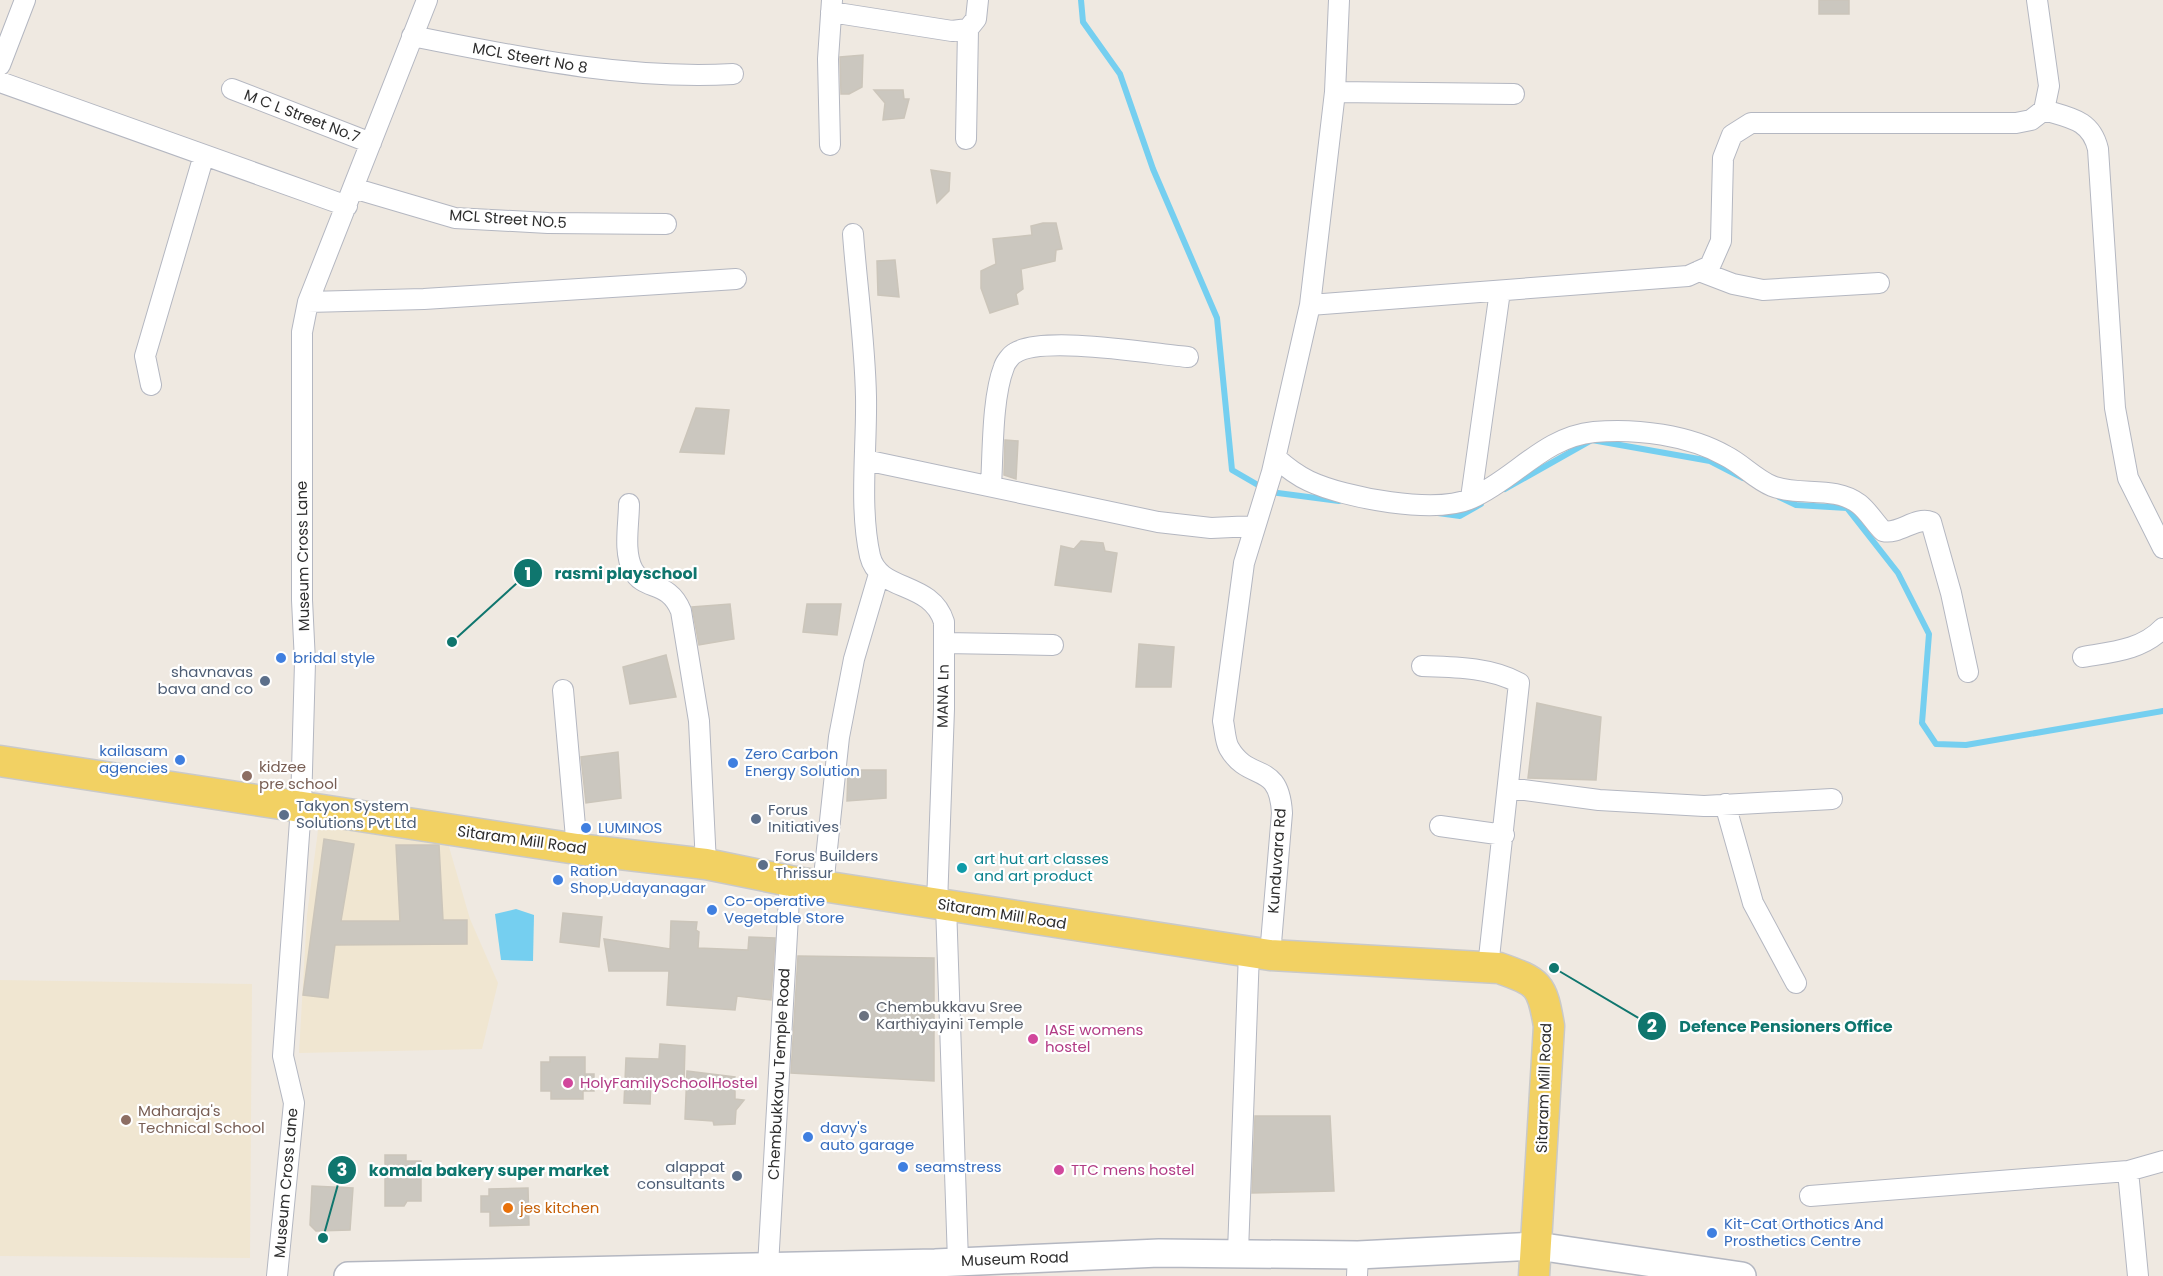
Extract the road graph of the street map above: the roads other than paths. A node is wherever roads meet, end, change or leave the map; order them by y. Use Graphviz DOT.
graph roads {
  1 [pos="25,0"];
  2 [pos="427,0"];
  3 [pos="978,0"];
  4 [pos="1339,0"];
  5 [pos="2037,0"];
  6 [pos="832,6"];
  7 [pos="968,29"];
  8 [pos="412,36"];
  9 [pos="0,65"];
  10 [pos="733,74"];
  11 [pos="0,82"];
  12 [pos="232,89"];
  13 [pos="1335,92"];
  14 [pos="1514,94"];
  15 [pos="2044,110"];
  16 [pos="966,138"];
  17 [pos="371,143"];
  18 [pos="830,145"];
  19 [pos="204,155"];
  20 [pos="350,197"];
  21 [pos="666,224"];
  22 [pos="853,234"];
  23 [pos="1700,271"];
  24 [pos="736,279"];
  25 [pos="1879,283"];
  26 [pos="1500,291"];
  27 [pos="308,303"];
  28 [pos="1310,305"];
  29 [pos="1188,357"];
  30 [pos="151,385"];
  31 [pos="865,460"];
  32 [pos="1274,465"];
  33 [pos="991,486"];
  34 [pos="1471,498"];
  35 [pos="629,504"];
  36 [pos="1254,526"];
  37 [pos="2163,548"];
  38 [pos="879,574"];
  39 [pos="2163,628"];
  40 [pos="944,643"];
  41 [pos="1053,645"];
  42 [pos="2083,657"];
  43 [pos="1422,666"];
  44 [pos="1968,672"];
  45 [pos="563,690"];
  46 [pos="0,761"];
  47 [pos="1509,788"];
  48 [pos="1832,799"];
  49 [pos="1725,804"];
  50 [pos="301,807"];
  51 [pos="1440,826"];
  52 [pos="1504,835"];
  53 [pos="577,849"];
  54 [pos="706,864"];
  55 [pos="790,881"];
  56 [pos="823,886"];
  57 [pos="941,904"];
  58 [pos="1259,954"];
  59 [pos="1488,967"];
  60 [pos="1796,983"];
  61 [pos="2163,1161"];
  62 [pos="2128,1171"];
  63 [pos="1810,1196"];
  64 [pos="1537,1246"];
  65 [pos="1238,1252"];
  66 [pos="1358,1265"];
  67 [pos="768,1266"];
  68 [pos="942,1267"];
  69 [pos="1701,1273"];
  70 [pos="277,1276"];
  71 [pos="348,1276"];
  72 [pos="1534,1276"];
  73 [pos="1742,1276"];
  74 [pos="2138,1276"];
  1 -- 9 [label="street"];
  2 -- 8 [label="street, Museum Cross Lane"];
  3 -- 7 [label="street"];
  4 -- 13 [label="street"];
  5 -- 15 [label="street"];
  6 -- 7 [label="street"];
  6 -- 18 [label="street"];
  7 -- 16 [label="street"];
  8 -- 10 [label="street, MCL Steert No 8"];
  8 -- 17 [label="street, Museum Cross Lane"];
  11 -- 19 [label="street, MCL Street NO.5"];
  12 -- 17 [label="street, M C L Street No.7"];
  13 -- 14 [label="street"];
  13 -- 28 [label="street"];
  15 -- 23 [label="street"];
  15 -- 37 [label="street"];
  17 -- 20 [label="street, Museum Cross Lane"];
  19 -- 20 [label="street, MCL Street NO.5"];
  19 -- 30 [label="street"];
  20 -- 21 [label="street, MCL Street NO.5"];
  20 -- 27 [label="street, Museum Cross Lane"];
  22 -- 31 [label="street"];
  23 -- 25 [label="street"];
  23 -- 26 [label="street"];
  24 -- 27 [label="street"];
  26 -- 28 [label="street"];
  26 -- 34 [label="street"];
  27 -- 50 [label="street, Museum Cross Lane"];
  28 -- 32 [label="street"];
  29 -- 33 [label="street"];
  31 -- 33 [label="street"];
  31 -- 38 [label="street"];
  32 -- 34 [label="street"];
  32 -- 36 [label="street"];
  33 -- 36 [label="street"];
  34 -- 44 [label="street"];
  35 -- 54 [label="street"];
  36 -- 58 [label="street, Kunduvara Rd"];
  38 -- 40 [label="street, MANA Ln"];
  38 -- 56 [label="street"];
  39 -- 42 [label="street"];
  40 -- 41 [label="street"];
  40 -- 57 [label="street, MANA Ln"];
  43 -- 47 [label="street"];
  45 -- 53 [label="street"];
  46 -- 50 [label="main road, Sitaram Mill Road"];
  47 -- 49 [label="street"];
  47 -- 52 [label="street"];
  48 -- 49 [label="street"];
  49 -- 60 [label="street"];
  50 -- 53 [label="main road, Sitaram Mill Road"];
  50 -- 70 [label="street, Museum Cross Lane"];
  51 -- 52 [label="street"];
  52 -- 59 [label="street"];
  53 -- 54 [label="main road, Sitaram Mill Road"];
  54 -- 55 [label="main road, Sitaram Mill Road"];
  55 -- 56 [label="main road, Sitaram Mill Road"];
  55 -- 67 [label="street, Chembukkavu Temple Road"];
  56 -- 57 [label="main road, Sitaram Mill Road"];
  57 -- 58 [label="main road, Sitaram Mill Road"];
  57 -- 68 [label="street, MANA Ln"];
  58 -- 59 [label="main road, Sitaram Mill Road"];
  58 -- 65 [label="street, Kunduvara Rd"];
  59 -- 64 [label="main road, Sitaram Mill Road"];
  61 -- 62 [label="street"];
  62 -- 63 [label="street"];
  62 -- 74 [label="street"];
  64 -- 66 [label="main road, Museum Road"];
  64 -- 69 [label="main road"];
  64 -- 72 [label="main road, Sitaram Mill Road"];
  65 -- 66 [label="main road, Museum Road"];
  65 -- 68 [label="main road, Museum Road"];
  67 -- 68 [label="main road, Museum Road"];
  67 -- 71 [label="main road, Museum Road"];
  69 -- 73 [label="main road"];
}
